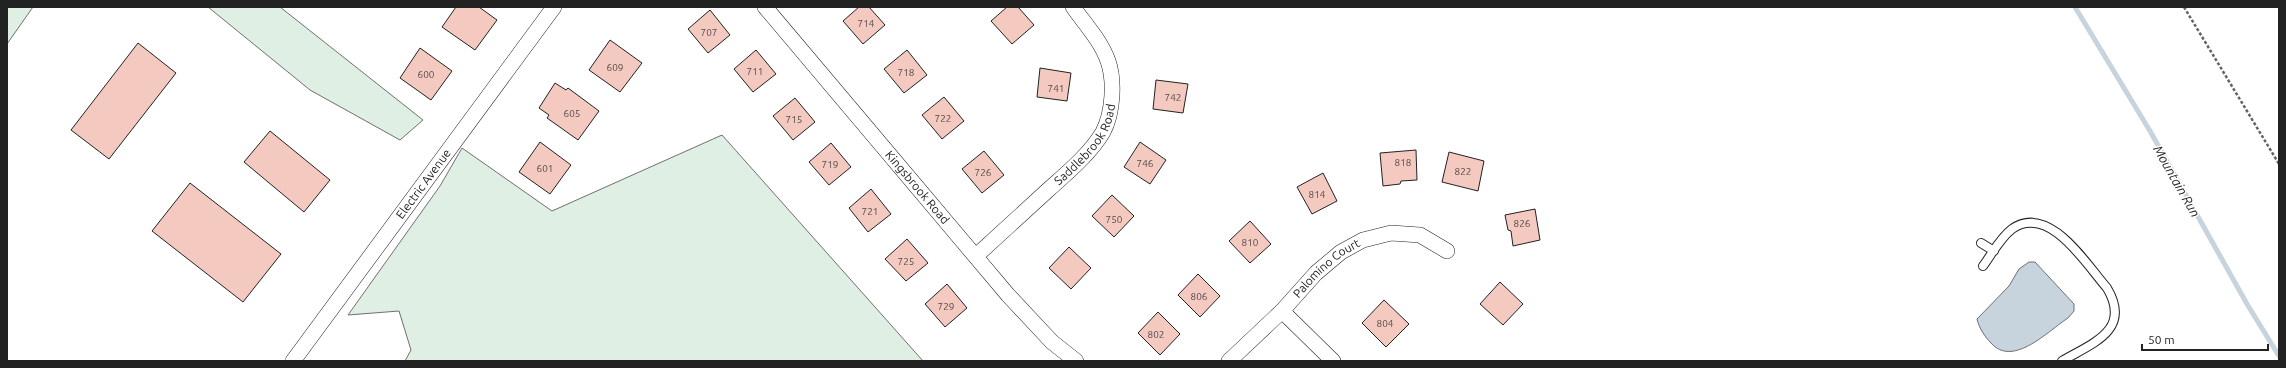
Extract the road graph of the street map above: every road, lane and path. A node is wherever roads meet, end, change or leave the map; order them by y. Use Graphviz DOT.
graph roads {
  1 [pos="554,7"];
  2 [pos="766,7"];
  3 [pos="1073,7"];
  4 [pos="2184,7"];
  5 [pos="2279,164"];
  6 [pos="1981,243"];
  7 [pos="1447,251"];
  8 [pos="1994,251"];
  9 [pos="976,256"];
  10 [pos="1983,266"];
  11 [pos="1282,310"];
  12 [pos="293,361"];
  13 [pos="1076,361"];
  14 [pos="1228,361"];
  15 [pos="1333,361"];
  16 [pos="2062,361"];
  1 -- 12 [label="street, Electric Avenue"];
  2 -- 9 [label="street, Kingsbrook Road"];
  3 -- 9 [label="street, Saddlebrook Road"];
  4 -- 5 [label="path"];
  6 -- 8 [label="lane"];
  7 -- 11 [label="street, Palomino Court"];
  8 -- 10 [label="lane"];
  8 -- 16 [label="lane"];
  9 -- 13 [label="street, Kingsbrook Road"];
  11 -- 14 [label="street, Palomino Court"];
  11 -- 15 [label="street"];
}
